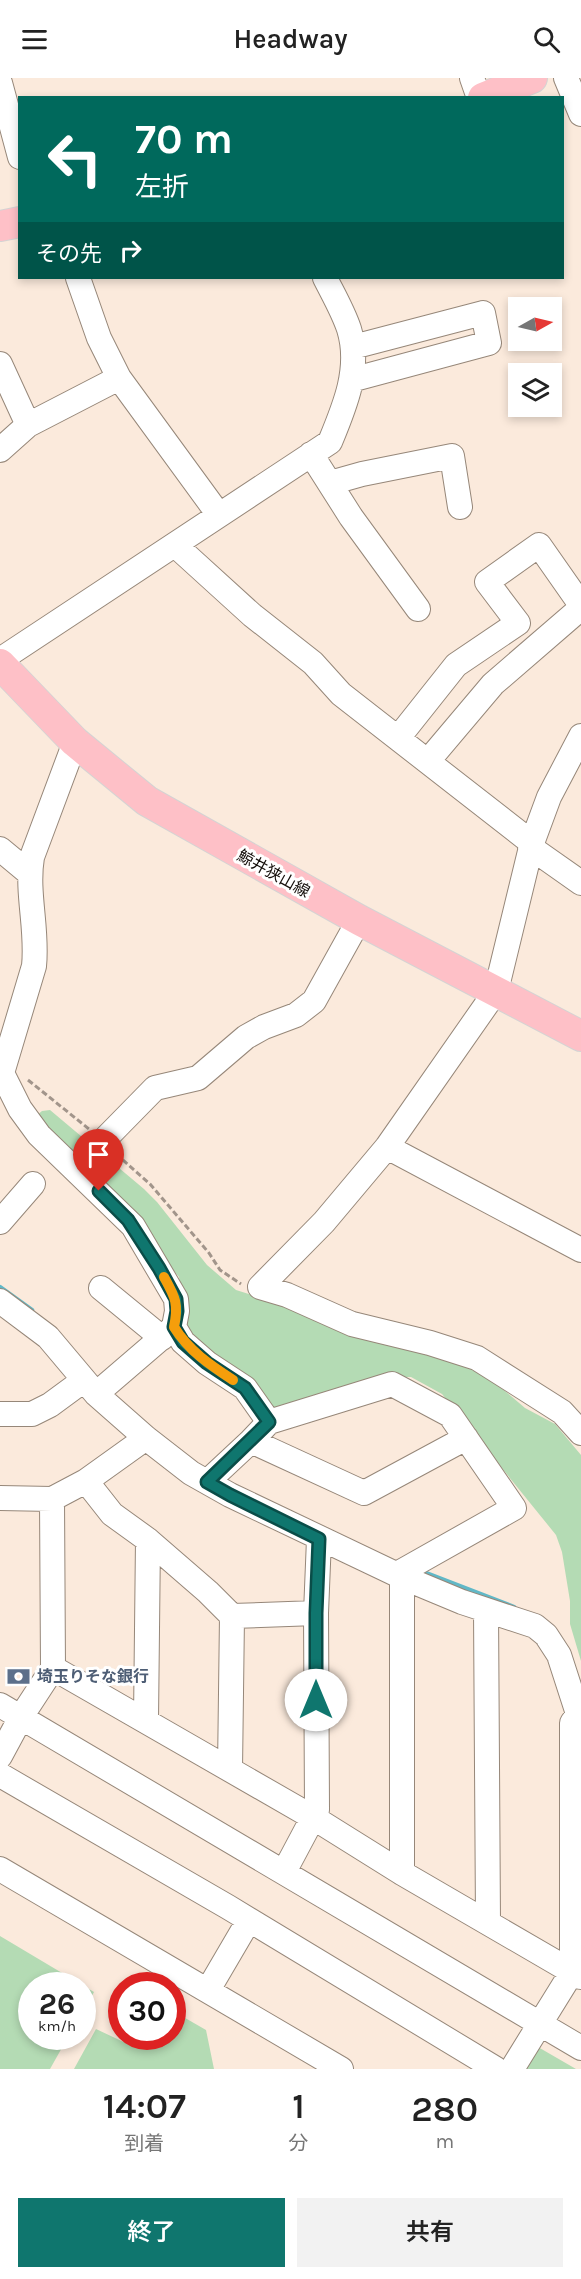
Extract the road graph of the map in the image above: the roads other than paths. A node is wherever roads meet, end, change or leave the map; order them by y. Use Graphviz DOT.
graph roads {
  1 [pos="472,78"];
  2 [pos="532,78"];
  3 [pos="566,78"];
  4 [pos="0,83"];
  5 [pos="480,96"];
  6 [pos="486,96"];
  7 [pos="581,114"];
  8 [pos="18,149"];
  9 [pos="18,222"];
  10 [pos="0,226"];
  11 [pos="78,279"];
  12 [pos="325,279"];
  13 [pos="353,347"];
  14 [pos="0,364"];
  15 [pos="119,378"];
  16 [pos="351,380"];
  17 [pos="28,424"];
  18 [pos="0,450"];
  19 [pos="311,454"];
  20 [pos="330,483"];
  21 [pos="460,507"];
  22 [pos="219,515"];
  23 [pos="175,545"];
  24 [pos="581,606"];
  25 [pos="418,609"];
  26 [pos="1,665"];
  27 [pos="581,736"];
  28 [pos="398,738"];
  29 [pos="75,742"];
  30 [pos="428,761"];
  31 [pos="531,845"];
  32 [pos="0,849"];
  33 [pos="29,873"];
  34 [pos="581,883"];
  35 [pos="359,920"];
  36 [pos="496,991"];
  37 [pos="581,1036"];
  38 [pos="2,1069"];
  39 [pos="102,1141"];
  40 [pos="387,1147"];
  41 [pos="33,1184"];
  42 [pos="0,1222"];
  43 [pos="581,1250"];
  44 [pos="101,1288"];
  45 [pos="0,1301"];
  46 [pos="168,1332"];
  47 [pos="90,1387"];
  48 [pos="0,1414"];
  49 [pos="269,1422"];
  50 [pos="581,1433"];
  51 [pos="146,1438"];
  52 [pos="466,1438"];
  53 [pos="251,1442"];
  54 [pos="86,1481"];
  55 [pos="207,1482"];
  56 [pos="0,1498"];
  57 [pos="52,1499"];
  58 [pos="319,1539"];
  59 [pos="148,1540"];
  60 [pos="400,1576"];
  61 [pos="486,1610"];
  62 [pos="316,1613"];
  63 [pos="232,1616"];
  64 [pos="53,1668"];
  65 [pos="0,1705"];
  66 [pos="21,1717"];
  67 [pos="146,1719"];
  68 [pos="579,1720"];
  69 [pos="0,1756"];
  70 [pos="230,1770"];
  71 [pos="0,1775"];
  72 [pos="314,1818"];
  73 [pos="0,1869"];
  74 [pos="284,1872"];
  75 [pos="402,1873"];
  76 [pos="249,1920"];
  77 [pos="488,1922"];
  78 [pos="576,1974"];
  79 [pos="208,1990"];
  80 [pos="540,2024"];
  81 [pos="581,2048"];
  82 [pos="341,2069"];
  83 [pos="496,2069"];
  84 [pos="512,2069"];
  1 -- 5 [label="street"];
  2 -- 6 [label="main road"];
  3 -- 7 [label="street"];
  4 -- 8 [label="street"];
  9 -- 10 [label="main road"];
  11 -- 15 [label="street"];
  12 -- 13 [label="street"];
  13 -- 16 [label="street"];
  13 -- 16 [label="street"];
  14 -- 17 [label="street"];
  15 -- 17 [label="street"];
  15 -- 22 [label="street"];
  16 -- 19 [label="street"];
  17 -- 18 [label="street"];
  19 -- 20 [label="street"];
  19 -- 22 [label="street"];
  20 -- 21 [label="street"];
  20 -- 25 [label="street"];
  22 -- 23 [label="street"];
  23 -- 26 [label="street"];
  23 -- 28 [label="street"];
  24 -- 28 [label="street"];
  24 -- 30 [label="street"];
  26 -- 29 [label="main road, 鯨井狭山線"];
  27 -- 31 [label="street"];
  28 -- 30 [label="street"];
  29 -- 33 [label="street"];
  29 -- 35 [label="main road, 鯨井狭山線"];
  30 -- 31 [label="street"];
  31 -- 34 [label="street"];
  31 -- 36 [label="street"];
  32 -- 33 [label="street"];
  33 -- 38 [label="street"];
  35 -- 36 [label="main road, 鯨井狭山線"];
  35 -- 39 [label="street"];
  36 -- 37 [label="main road, 鯨井狭山線"];
  36 -- 40 [label="street"];
  38 -- 46 [label="street"];
  40 -- 43 [label="street"];
  40 -- 50 [label="street"];
  41 -- 42 [label="street"];
  44 -- 46 [label="street"];
  45 -- 47 [label="street"];
  46 -- 47 [label="street"];
  46 -- 49 [label="street"];
  47 -- 48 [label="street"];
  47 -- 51 [label="street"];
  49 -- 52 [label="street"];
  49 -- 53 [label="street"];
  51 -- 54 [label="street"];
  51 -- 55 [label="street"];
  52 -- 53 [label="street"];
  52 -- 60 [label="street"];
  53 -- 55 [label="street"];
  54 -- 57 [label="street"];
  54 -- 59 [label="street"];
  55 -- 58 [label="street"];
  56 -- 57 [label="street"];
  57 -- 64 [label="street"];
  58 -- 60 [label="street"];
  58 -- 62 [label="street"];
  59 -- 63 [label="street"];
  59 -- 67 [label="street"];
  60 -- 61 [label="street"];
  60 -- 75 [label="street"];
  61 -- 68 [label="street"];
  61 -- 77 [label="street"];
  62 -- 63 [label="street"];
  62 -- 72 [label="street"];
  63 -- 70 [label="street"];
  64 -- 66 [label="street"];
  64 -- 67 [label="street"];
  65 -- 66 [label="street"];
  66 -- 69 [label="street"];
  66 -- 74 [label="street"];
  67 -- 70 [label="street"];
  68 -- 78 [label="street"];
  70 -- 72 [label="street"];
  71 -- 76 [label="street"];
  72 -- 74 [label="street"];
  72 -- 75 [label="street"];
  73 -- 79 [label="street"];
  74 -- 80 [label="street"];
  75 -- 77 [label="street"];
  76 -- 79 [label="street"];
  76 -- 83 [label="street"];
  77 -- 78 [label="street"];
  78 -- 80 [label="street"];
  79 -- 82 [label="street"];
  80 -- 81 [label="street"];
  80 -- 84 [label="street"];
}
